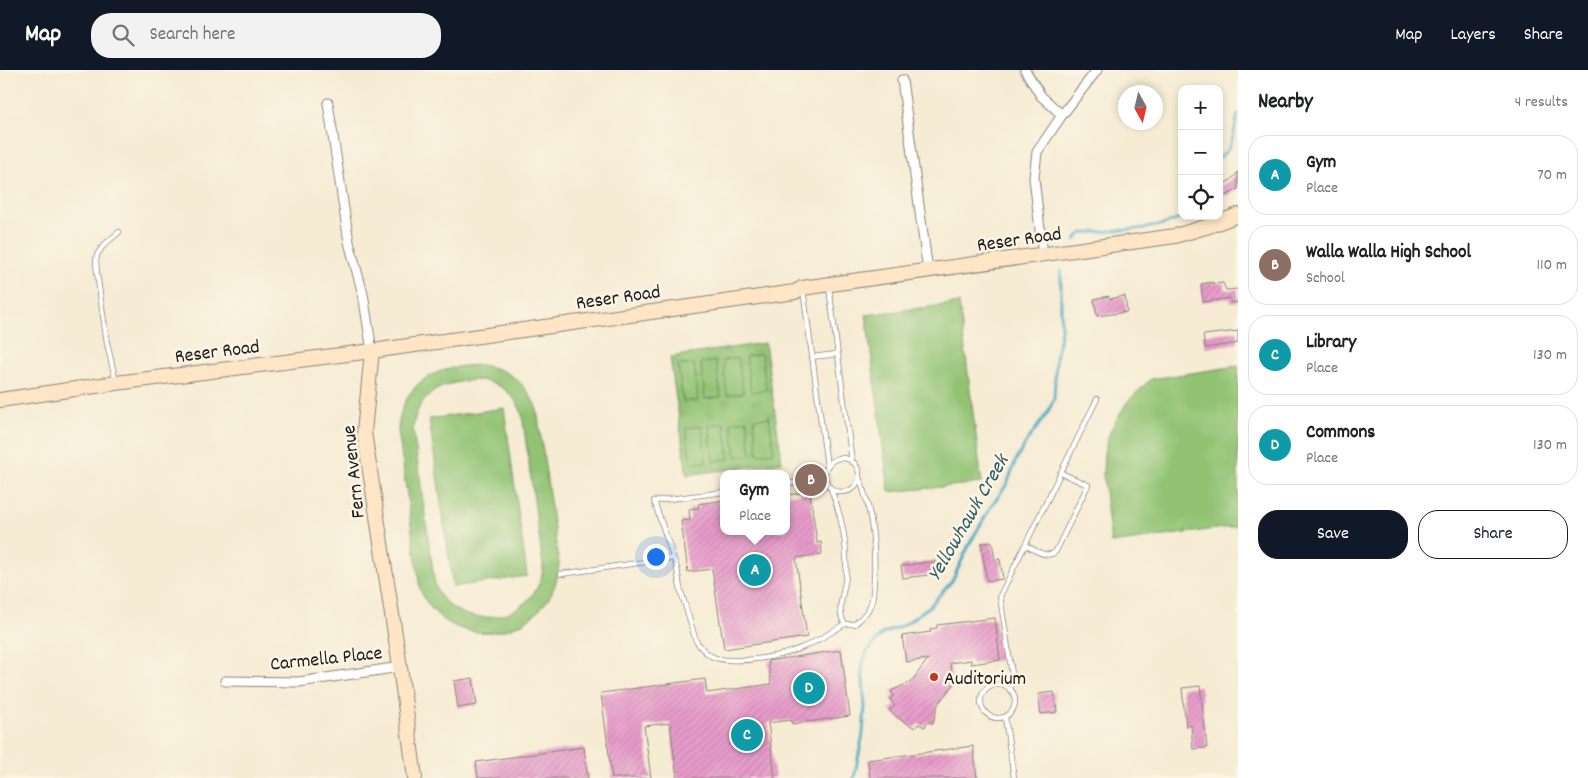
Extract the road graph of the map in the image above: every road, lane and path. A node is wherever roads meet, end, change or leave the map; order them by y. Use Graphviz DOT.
graph roads {
  1 [pos="1025,70"];
  2 [pos="1097,70"];
  3 [pos="902,80"];
  4 [pos="328,103"];
  5 [pos="1062,115"];
  6 [pos="1238,215"];
  7 [pos="120,232"];
  8 [pos="1043,255"];
  9 [pos="928,271"];
  10 [pos="828,284"];
  11 [pos="802,288"];
  12 [pos="372,351"];
  13 [pos="837,354"];
  14 [pos="812,357"];
  15 [pos="116,383"];
  16 [pos="1096,399"];
  17 [pos="0,400"];
  18 [pos="852,462"];
  19 [pos="827,466"];
  20 [pos="1060,473"];
  21 [pos="859,477"];
  22 [pos="825,479"];
  23 [pos="790,483"];
  24 [pos="831,489"];
  25 [pos="720,493"];
  26 [pos="1025,545"];
  27 [pos="673,558"];
  28 [pos="561,574"];
  29 [pos="845,624"];
  30 [pos="400,667"];
  31 [pos="224,681"];
  32 [pos="1010,690"];
  33 [pos="1005,717"];
  34 [pos="415,778"];
  35 [pos="1014,778"];
  1 -- 5 [label="street"];
  2 -- 5 [label="street"];
  3 -- 9 [label="street"];
  4 -- 12 [label="street, Fern Avenue"];
  5 -- 8 [label="street"];
  6 -- 8 [label="main road, Reser Road"];
  7 -- 15 [label="lane"];
  8 -- 9 [label="main road, Reser Road"];
  9 -- 10 [label="main road, Reser Road"];
  10 -- 11 [label="main road, Reser Road"];
  10 -- 13 [label="lane"];
  11 -- 12 [label="main road, Reser Road"];
  11 -- 14 [label="lane"];
  12 -- 15 [label="main road, Reser Road"];
  12 -- 30 [label="main road, Fern Avenue"];
  13 -- 14 [label="lane"];
  13 -- 18 [label="lane"];
  14 -- 19 [label="lane"];
  15 -- 17 [label="main road, Reser Road"];
  16 -- 20 [label="lane"];
  18 -- 19 [label="lane"];
  18 -- 21 [label="lane"];
  19 -- 22 [label="lane"];
  20 -- 26 [label="lane"];
  20 -- 26 [label="lane"];
  21 -- 24 [label="lane"];
  21 -- 29 [label="lane"];
  22 -- 23 [label="lane"];
  22 -- 24 [label="lane"];
  24 -- 29 [label="lane"];
  25 -- 27 [label="lane"];
  26 -- 32 [label="lane"];
  27 -- 28 [label="lane"];
  27 -- 29 [label="lane"];
  30 -- 31 [label="street, Carmella Place"];
  30 -- 34 [label="main road, Fern Avenue"];
  32 -- 33 [label="lane"];
  32 -- 33 [label="lane"];
  33 -- 35 [label="lane"];
}
